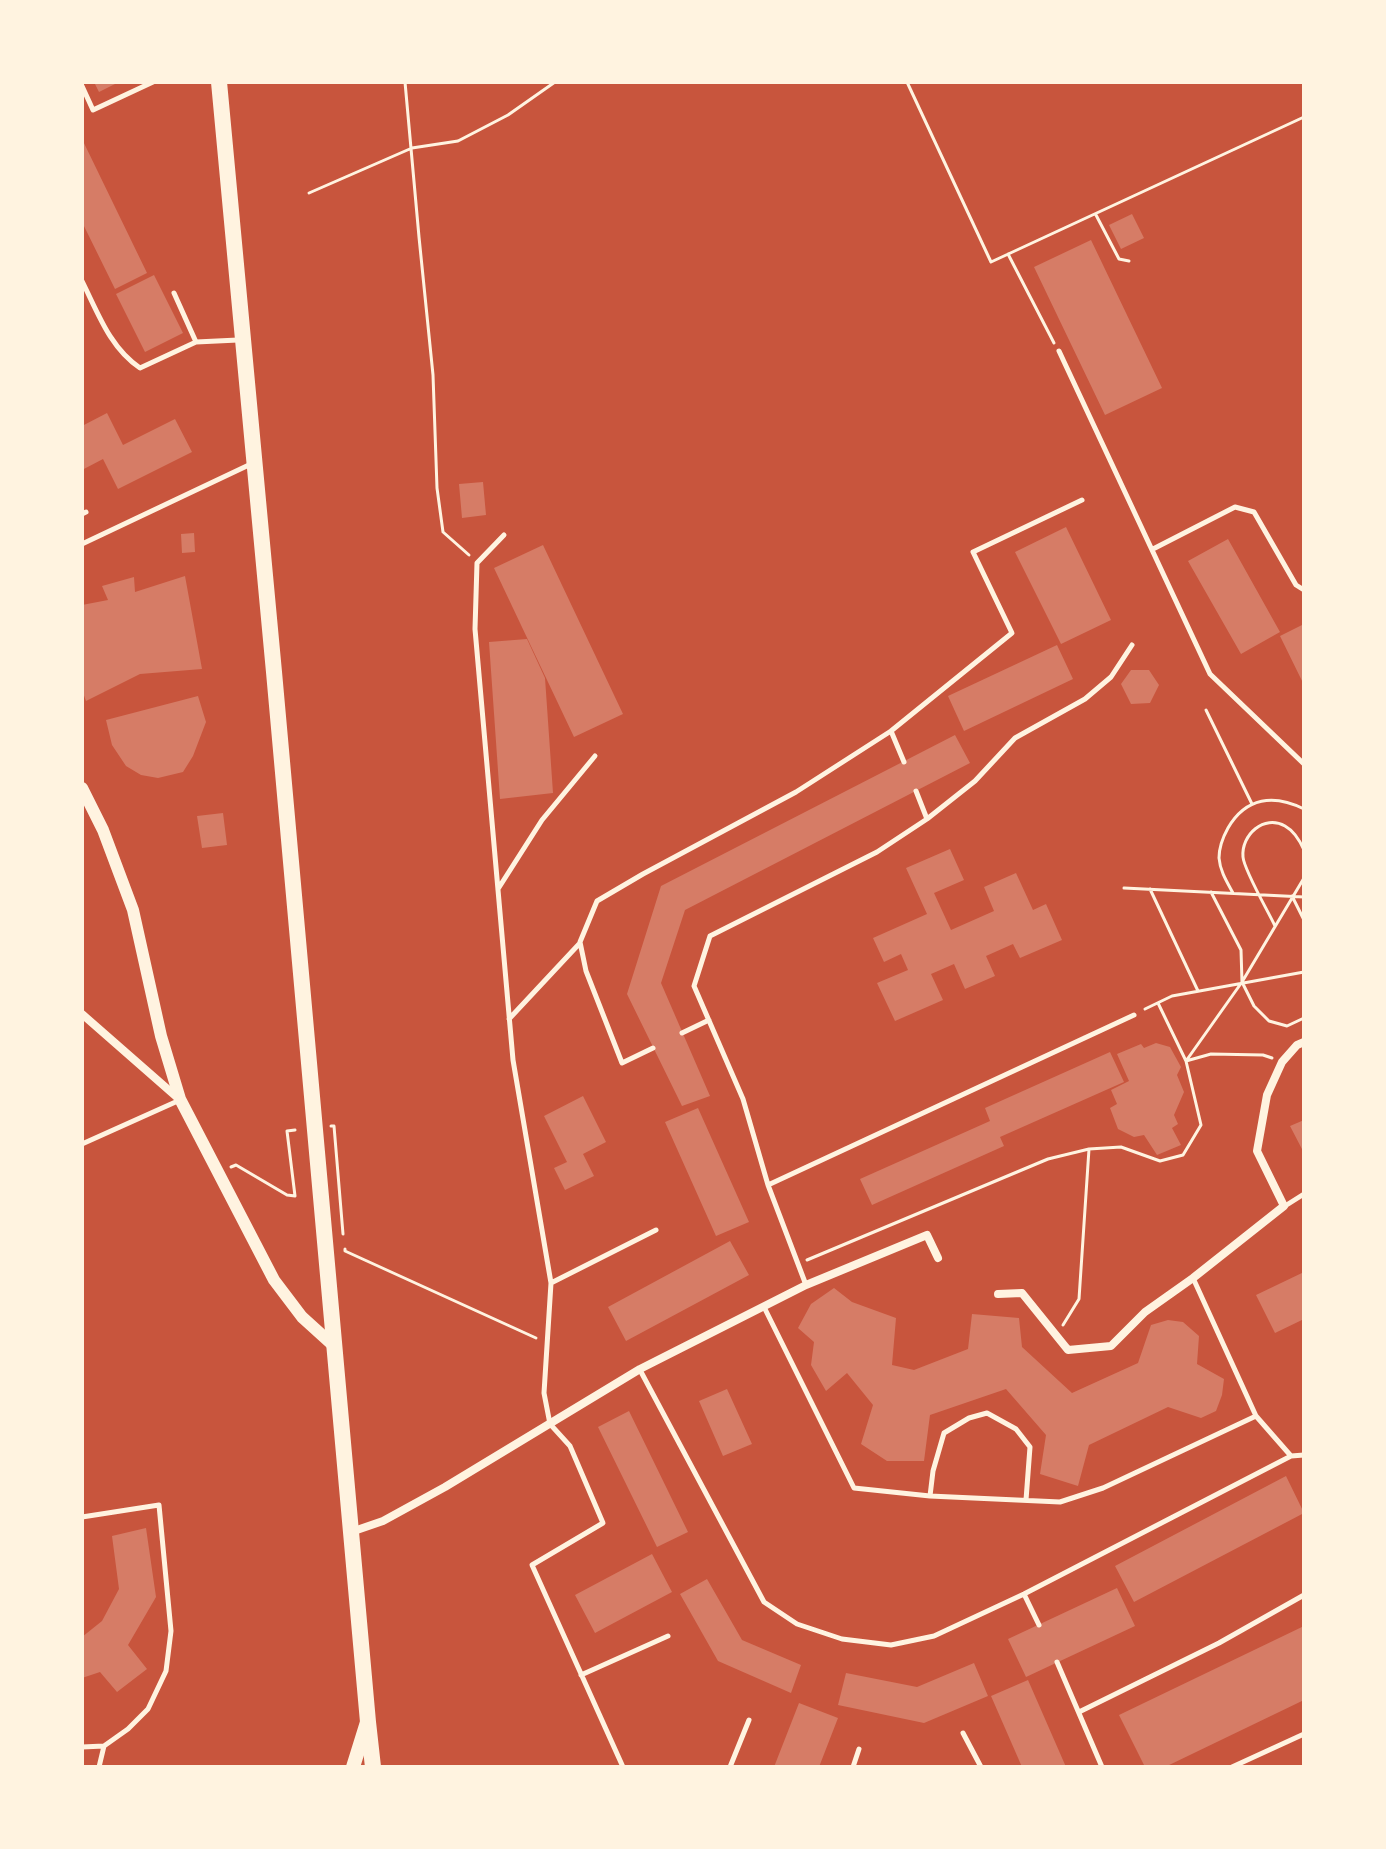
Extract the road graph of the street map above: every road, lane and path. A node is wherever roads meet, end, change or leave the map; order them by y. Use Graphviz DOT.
graph roads {
  1 [pos="153,82"];
  2 [pos="219,82"];
  3 [pos="405,82"];
  4 [pos="555,82"];
  5 [pos="907,82"];
  6 [pos="82,86"];
  7 [pos="1304,117"];
  8 [pos="412,148"];
  9 [pos="309,193"];
  10 [pos="1096,215"];
  11 [pos="1008,254"];
  12 [pos="1129,261"];
  13 [pos="82,281"];
  14 [pos="174,293"];
  15 [pos="243,340"];
  16 [pos="196,342"];
  17 [pos="1059,351"];
  18 [pos="254,462"];
  19 [pos="1082,500"];
  20 [pos="504,535"];
  21 [pos="82,544"];
  22 [pos="1153,549"];
  23 [pos="477,563"];
  24 [pos="1304,590"];
  25 [pos="1132,645"];
  26 [pos="1206,710"];
  27 [pos="891,731"];
  28 [pos="595,756"];
  29 [pos="904,762"];
  30 [pos="1304,764"];
  31 [pos="82,788"];
  32 [pos="916,791"];
  33 [pos="1252,804"];
  34 [pos="1304,809"];
  35 [pos="927,819"];
  36 [pos="1304,850"];
  37 [pos="1304,878"];
  38 [pos="1124,888"];
  39 [pos="1150,889"];
  40 [pos="498,890"];
  41 [pos="1211,892"];
  42 [pos="1233,893"];
  43 [pos="1260,895"];
  44 [pos="1292,896"];
  45 [pos="1304,897"];
  46 [pos="1304,920"];
  47 [pos="1275,926"];
  48 [pos="580,942"];
  49 [pos="1304,972"];
  50 [pos="1242,982"];
  51 [pos="1198,991"];
  52 [pos="1158,1003"];
  53 [pos="82,1014"];
  54 [pos="1134,1015"];
  55 [pos="1304,1018"];
  56 [pos="509,1019"];
  57 [pos="709,1020"];
  58 [pos="682,1033"];
  59 [pos="1304,1042"];
  60 [pos="653,1048"];
  61 [pos="1186,1061"];
  62 [pos="1282,1062"];
  63 [pos="180,1099"];
  64 [pos="327,1126"];
  65 [pos="295,1130"];
  66 [pos="82,1144"];
  67 [pos="1089,1149"];
  68 [pos="231,1167"];
  69 [pos="768,1185"];
  70 [pos="1304,1194"];
  71 [pos="1284,1206"];
  72 [pos="656,1230"];
  73 [pos="343,1235"];
  74 [pos="345,1251"];
  75 [pos="938,1258"];
  76 [pos="797,1264"];
  77 [pos="1193,1278"];
  78 [pos="551,1283"];
  79 [pos="806,1285"];
  80 [pos="998,1294"];
  81 [pos="764,1307"];
  82 [pos="1056,1336"];
  83 [pos="547,1343"];
  84 [pos="334,1346"];
  85 [pos="640,1369"];
  86 [pos="1256,1416"];
  87 [pos="550,1424"];
  88 [pos="1304,1455"];
  89 [pos="1291,1456"];
  90 [pos="930,1496"];
  91 [pos="1026,1500"];
  92 [pos="82,1517"];
  93 [pos="350,1532"];
  94 [pos="1024,1594"];
  95 [pos="1304,1595"];
  96 [pos="1039,1625"];
  97 [pos="668,1636"];
  98 [pos="1057,1662"];
  99 [pos="581,1675"];
  100 [pos="1079,1712"];
  101 [pos="749,1720"];
  102 [pos="368,1722"];
  103 [pos="963,1733"];
  104 [pos="1304,1734"];
  105 [pos="104,1746"];
  106 [pos="82,1747"];
  107 [pos="859,1749"];
  108 [pos="99,1767"];
  109 [pos="353,1767"];
  110 [pos="373,1767"];
  111 [pos="623,1767"];
  112 [pos="730,1767"];
  113 [pos="853,1767"];
  114 [pos="981,1767"];
  115 [pos="1102,1767"];
  116 [pos="1232,1767"];
  1 -- 6 [label="lane"];
  2 -- 15 [label="main road"];
  3 -- 8 [label="path"];
  4 -- 8 [label="path"];
  5 -- 11 [label="path"];
  7 -- 10 [label="path"];
  8 -- 9 [label="path"];
  8 -- 23 [label="path"];
  10 -- 11 [label="path"];
  10 -- 12 [label="path"];
  11 -- 17 [label="path"];
  13 -- 16 [label="lane"];
  14 -- 16 [label="lane"];
  15 -- 16 [label="lane"];
  15 -- 18 [label="main road"];
  17 -- 22 [label="lane"];
  18 -- 21 [label="lane"];
  18 -- 84 [label="main road"];
  19 -- 27 [label="lane"];
  20 -- 23 [label="lane"];
  22 -- 24 [label="lane"];
  22 -- 30 [label="lane"];
  23 -- 40 [label="lane"];
  25 -- 35 [label="lane"];
  26 -- 33 [label="path"];
  27 -- 29 [label="lane"];
  27 -- 48 [label="lane"];
  28 -- 40 [label="lane"];
  31 -- 63 [label="street"];
  32 -- 35 [label="lane"];
  33 -- 34 [label="path"];
  33 -- 42 [label="path"];
  35 -- 57 [label="lane"];
  36 -- 43 [label="path"];
  37 -- 44 [label="path"];
  38 -- 39 [label="path"];
  39 -- 41 [label="path"];
  39 -- 51 [label="path"];
  40 -- 56 [label="lane"];
  41 -- 42 [label="path"];
  41 -- 50 [label="path"];
  42 -- 43 [label="path"];
  43 -- 44 [label="path"];
  43 -- 47 [label="path"];
  44 -- 45 [label="path"];
  44 -- 46 [label="path"];
  44 -- 47 [label="path"];
  47 -- 50 [label="path"];
  48 -- 56 [label="lane"];
  48 -- 60 [label="lane"];
  49 -- 50 [label="path"];
  50 -- 51 [label="path"];
  50 -- 55 [label="path"];
  50 -- 61 [label="path"];
  51 -- 52 [label="path"];
  52 -- 54 [label="path"];
  52 -- 61 [label="path"];
  53 -- 63 [label="street"];
  54 -- 69 [label="lane"];
  56 -- 78 [label="lane"];
  57 -- 58 [label="lane"];
  57 -- 69 [label="lane"];
  59 -- 62 [label="street"];
  61 -- 62 [label="path"];
  61 -- 67 [label="path"];
  62 -- 71 [label="street"];
  63 -- 66 [label="lane"];
  63 -- 84 [label="street"];
  64 -- 73 [label="path"];
  65 -- 68 [label="path"];
  67 -- 76 [label="path"];
  67 -- 82 [label="path"];
  69 -- 76 [label="lane"];
  70 -- 71 [label="lane"];
  71 -- 77 [label="street"];
  72 -- 78 [label="lane"];
  74 -- 83 [label="path"];
  75 -- 79 [label="street"];
  76 -- 79 [label="lane"];
  77 -- 82 [label="street"];
  77 -- 86 [label="lane"];
  78 -- 83 [label="lane"];
  79 -- 81 [label="street"];
  80 -- 82 [label="street"];
  81 -- 85 [label="street"];
  81 -- 90 [label="lane"];
  83 -- 87 [label="lane"];
  84 -- 93 [label="main road"];
  85 -- 87 [label="street"];
  85 -- 94 [label="lane"];
  86 -- 89 [label="lane"];
  86 -- 91 [label="lane"];
  87 -- 93 [label="street"];
  87 -- 99 [label="lane"];
  88 -- 89 [label="lane"];
  89 -- 94 [label="lane"];
  90 -- 91 [label="lane"];
  90 -- 91 [label="lane"];
  92 -- 105 [label="lane"];
  93 -- 102 [label="main road"];
  94 -- 96 [label="lane"];
  95 -- 100 [label="lane"];
  97 -- 99 [label="lane"];
  98 -- 100 [label="lane"];
  99 -- 111 [label="lane"];
  100 -- 115 [label="lane"];
  101 -- 112 [label="lane"];
  102 -- 109 [label="main road"];
  102 -- 110 [label="main road"];
  103 -- 114 [label="lane"];
  104 -- 116 [label="lane"];
  105 -- 106 [label="lane"];
  105 -- 108 [label="lane"];
  107 -- 113 [label="lane"];
}
